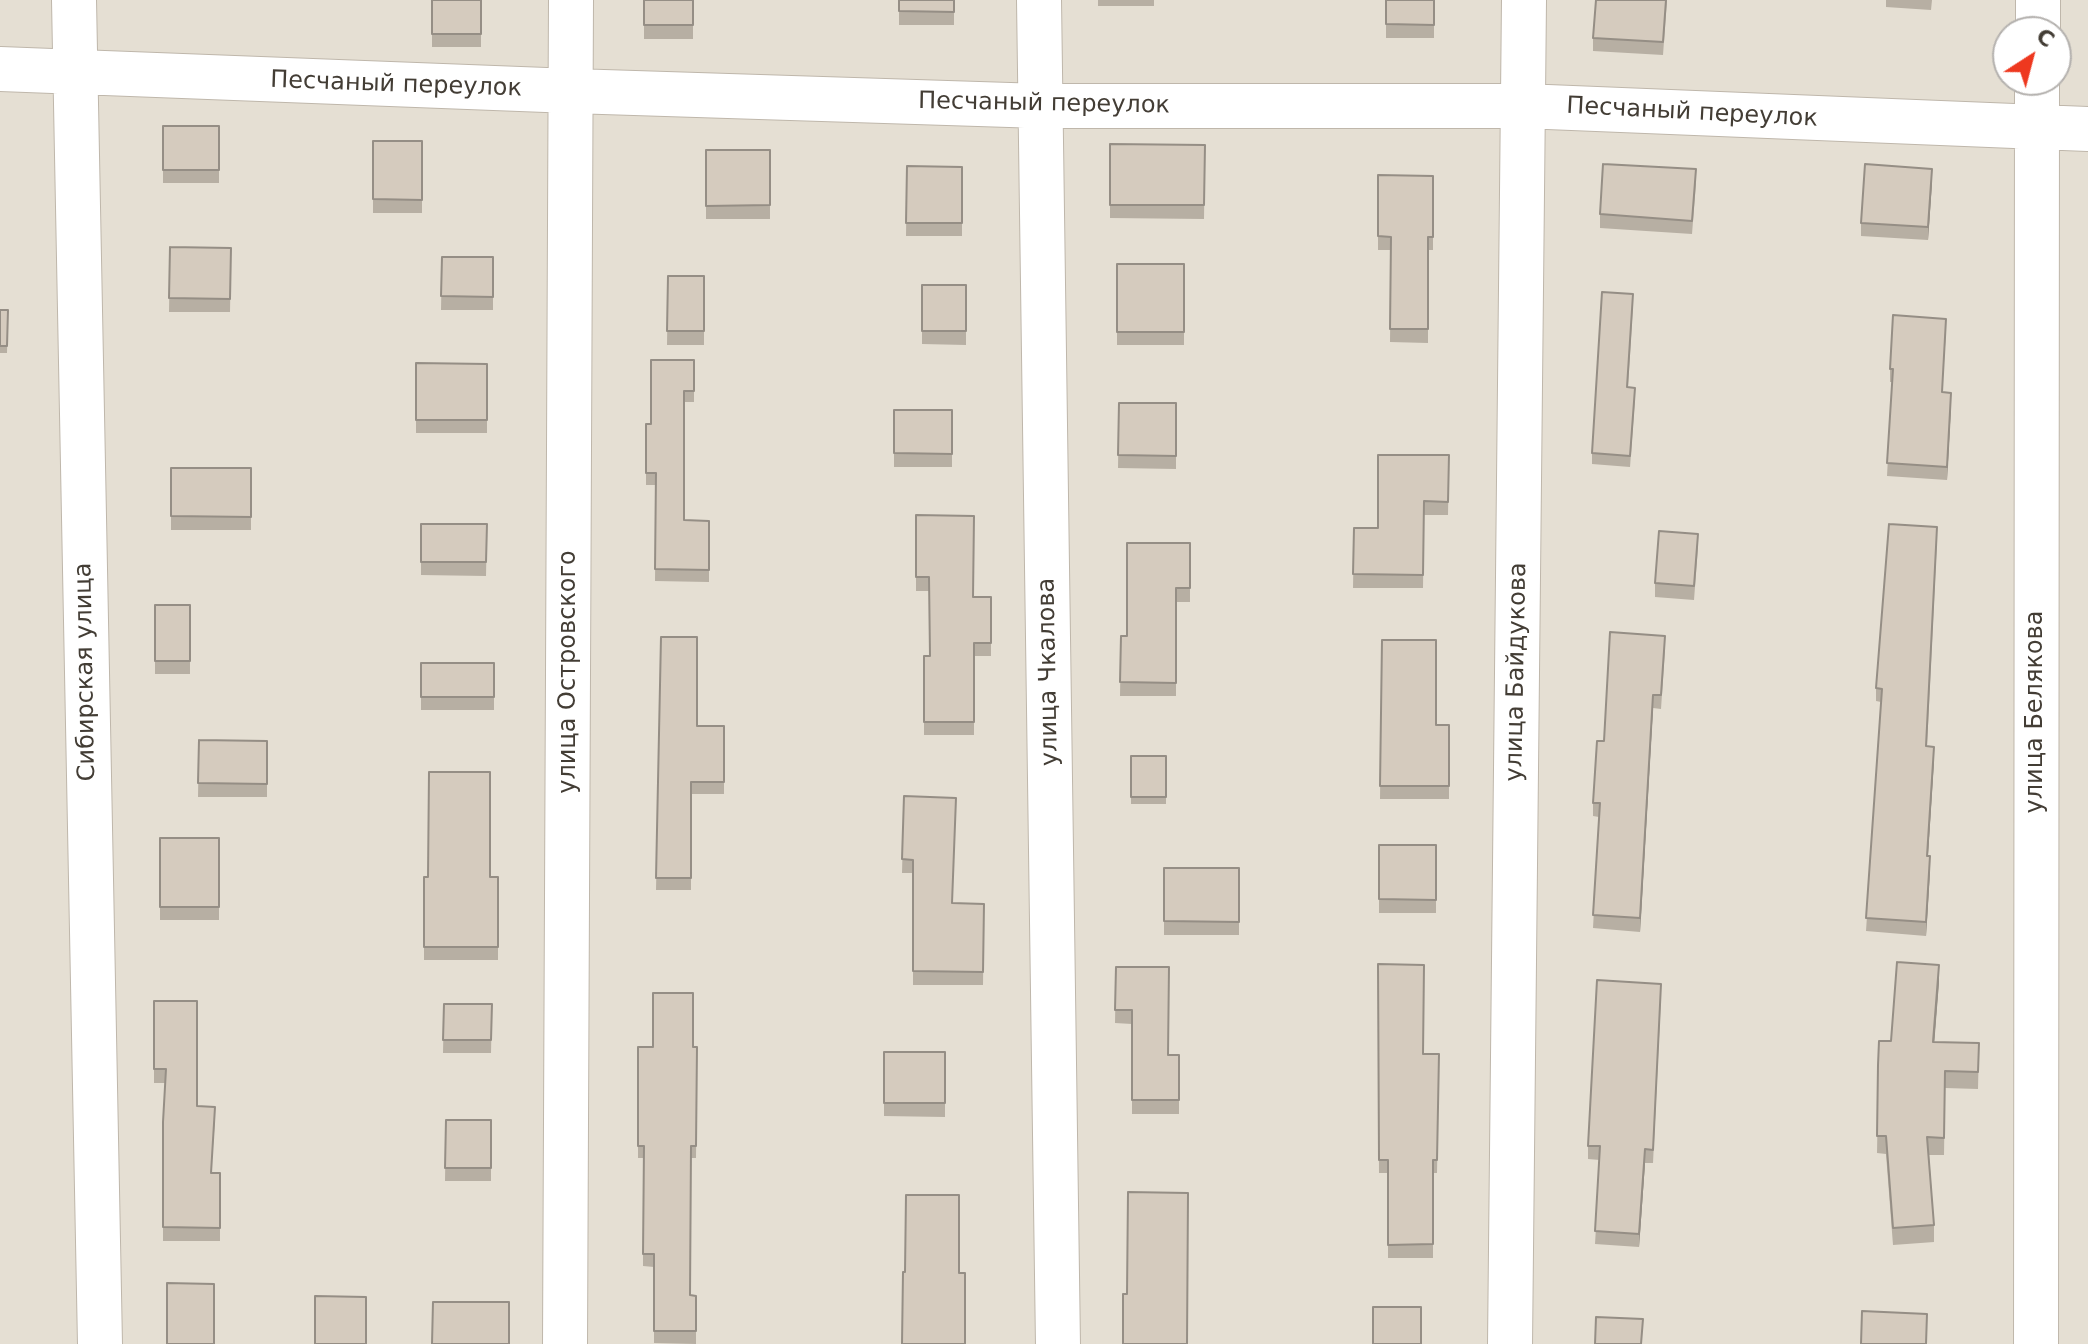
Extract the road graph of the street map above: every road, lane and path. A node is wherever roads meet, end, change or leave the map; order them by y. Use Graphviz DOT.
graph roads {
  1 [pos="74,0"];
  2 [pos="571,0"];
  3 [pos="1039,0"];
  4 [pos="1524,0"];
  5 [pos="0,69"];
  6 [pos="74,74"];
  7 [pos="572,91"];
  8 [pos="2037,96"];
  9 [pos="1041,106"];
  10 [pos="1523,106"];
  11 [pos="2036,128"];
  12 [pos="2088,129"];
  13 [pos="100,1344"];
  14 [pos="565,1344"];
  15 [pos="1058,1344"];
  16 [pos="1510,1344"];
  17 [pos="2036,1344"];
  1 -- 6 [label="street, Сибирская улица"];
  2 -- 7 [label="street, улица Островского"];
  3 -- 9 [label="street, улица Чкалова"];
  4 -- 10 [label="street, улица Байдукова"];
  5 -- 6 [label="street, Песчаный переулок"];
  6 -- 7 [label="street, Песчаный переулок"];
  6 -- 13 [label="street, Сибирская улица"];
  7 -- 9 [label="street, Песчаный переулок"];
  7 -- 14 [label="street, улица Островского"];
  8 -- 11 [label="street, улица Белякова"];
  9 -- 10 [label="street, Песчаный переулок"];
  9 -- 15 [label="street, улица Чкалова"];
  10 -- 11 [label="street, Песчаный переулок"];
  10 -- 16 [label="street, улица Байдукова"];
  11 -- 12 [label="street, Песчаный переулок"];
  11 -- 17 [label="street, улица Белякова"];
}
